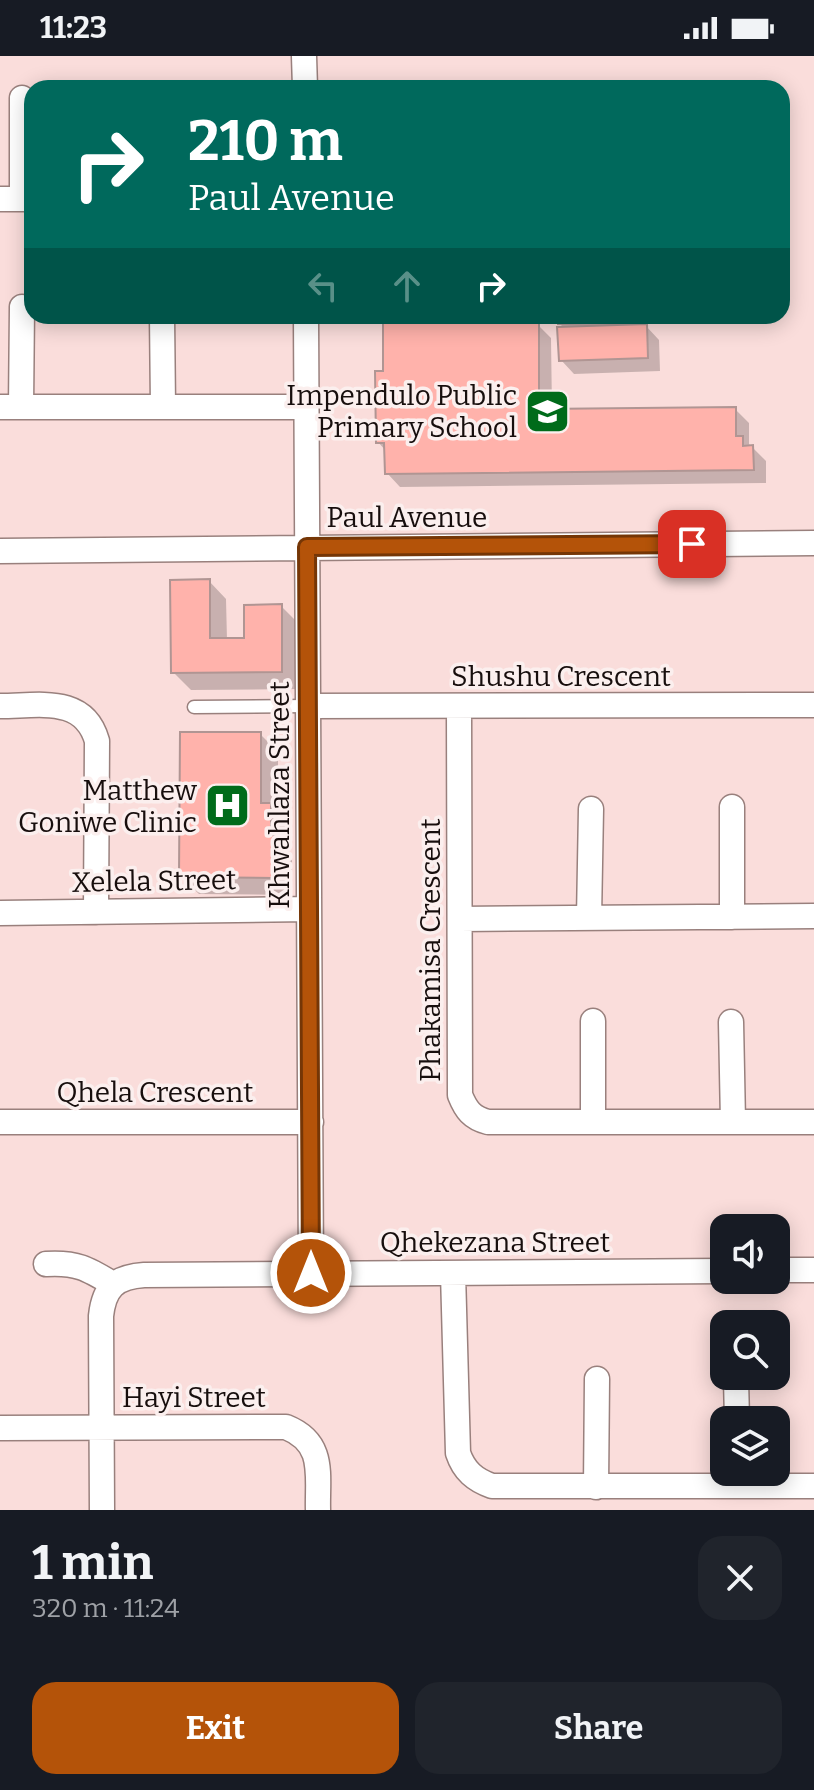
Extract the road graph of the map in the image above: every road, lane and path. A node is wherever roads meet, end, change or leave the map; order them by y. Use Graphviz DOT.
graph roads {
  1 [pos="304,56"];
  2 [pos="305,80"];
  3 [pos="22,98"];
  4 [pos="18,199"];
  5 [pos="22,307"];
  6 [pos="162,324"];
  7 [pos="306,324"];
  8 [pos="11,407"];
  9 [pos="163,407"];
  10 [pos="306,407"];
  11 [pos="814,543"];
  12 [pos="307,547"];
  13 [pos="0,551"];
  14 [pos="814,705"];
  15 [pos="0,706"];
  16 [pos="308,706"];
  17 [pos="459,706"];
  18 [pos="194,707"];
  19 [pos="732,807"];
  20 [pos="591,809"];
  21 [pos="309,909"];
  22 [pos="96,912"];
  23 [pos="0,913"];
  24 [pos="814,916"];
  25 [pos="732,917"];
  26 [pos="589,918"];
  27 [pos="460,919"];
  28 [pos="593,1021"];
  29 [pos="731,1022"];
  30 [pos="0,1122"];
  31 [pos="311,1122"];
  32 [pos="593,1122"];
  33 [pos="733,1122"];
  34 [pos="814,1122"];
  35 [pos="46,1264"];
  36 [pos="790,1270"];
  37 [pos="814,1270"];
  38 [pos="710,1271"];
  39 [pos="311,1273"];
  40 [pos="453,1273"];
  41 [pos="113,1284"];
  42 [pos="597,1379"];
  43 [pos="0,1428"];
  44 [pos="101,1428"];
  45 [pos="710,1481"];
  46 [pos="790,1484"];
  47 [pos="814,1486"];
  48 [pos="596,1487"];
  49 [pos="102,1510"];
  50 [pos="318,1510"];
  1 -- 2 [label="street"];
  3 -- 4 [label="street"];
  5 -- 8 [label="street"];
  6 -- 9 [label="street"];
  7 -- 10 [label="street, Khwahlaza Street"];
  8 -- 9 [label="street"];
  9 -- 10 [label="street"];
  10 -- 12 [label="street, Khwahlaza Street"];
  11 -- 12 [label="street, Paul Avenue"];
  12 -- 13 [label="street, Paul Avenue"];
  12 -- 16 [label="street, Khwahlaza Street"];
  14 -- 17 [label="street, Shushu Crescent"];
  15 -- 22 [label="street"];
  16 -- 17 [label="street, Shushu Crescent"];
  16 -- 18 [label="lane"];
  16 -- 21 [label="street, Khwahlaza Street"];
  17 -- 27 [label="street, Phakamisa Crescent"];
  19 -- 25 [label="street"];
  20 -- 26 [label="street"];
  21 -- 22 [label="street, Xelela Street"];
  21 -- 31 [label="street, Khwahlaza Street"];
  22 -- 23 [label="street, Xelela Street"];
  24 -- 25 [label="street"];
  25 -- 26 [label="street"];
  26 -- 27 [label="street"];
  27 -- 32 [label="street, Phakamisa Crescent"];
  28 -- 32 [label="street"];
  29 -- 33 [label="street"];
  30 -- 31 [label="street, Qhela Crescent"];
  31 -- 39 [label="street, Khwahlaza Street"];
  32 -- 33 [label="street, Phakamisa Crescent"];
  33 -- 34 [label="street, Phakamisa Crescent"];
  35 -- 41 [label="street"];
  36 -- 37 [label="street"];
  38 -- 40 [label="street, Qhekezana Street"];
  39 -- 40 [label="street, Qhekezana Street"];
  39 -- 41 [label="street, Qhekezana Street"];
  40 -- 48 [label="street"];
  41 -- 44 [label="street"];
  42 -- 48 [label="street"];
  43 -- 44 [label="street, Hayi Street"];
  44 -- 49 [label="street"];
  44 -- 50 [label="street, Hayi Street"];
  45 -- 48 [label="street"];
  46 -- 47 [label="street"];
}
